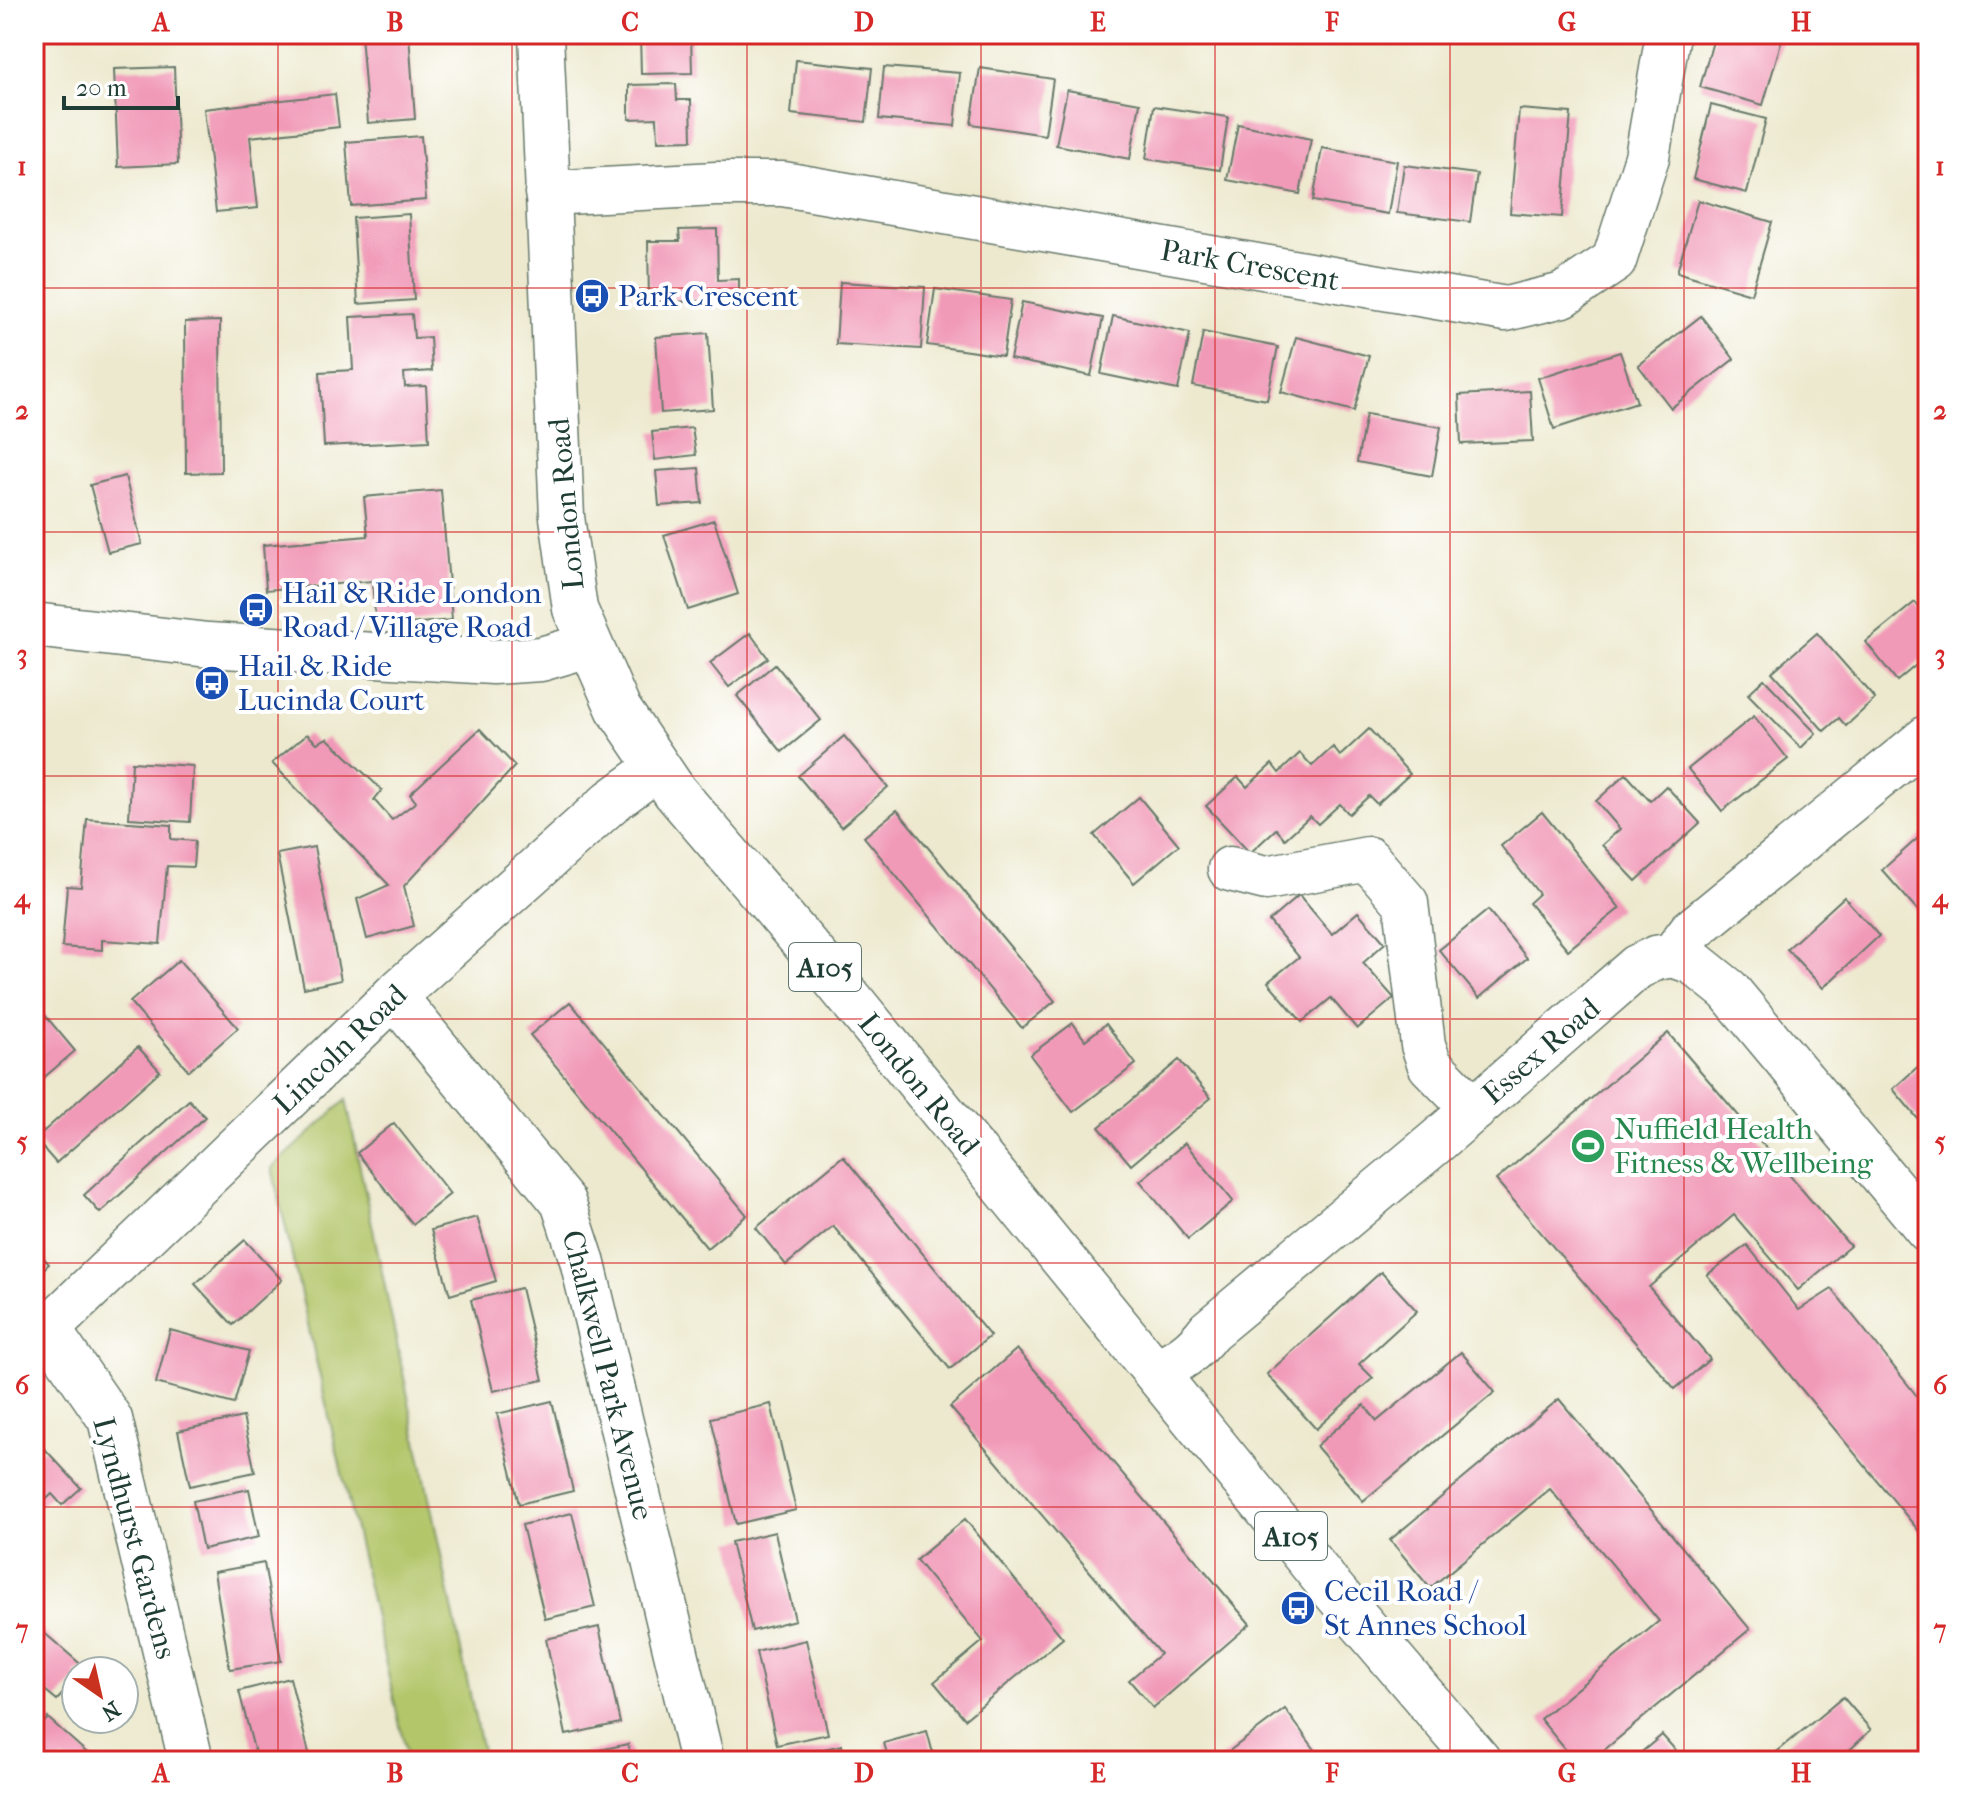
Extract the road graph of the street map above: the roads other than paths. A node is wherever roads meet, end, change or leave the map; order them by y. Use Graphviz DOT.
graph roads {
  1 [pos="541,34"];
  2 [pos="1668,34"];
  3 [pos="547,193"];
  4 [pos="34,625"];
  5 [pos="589,645"];
  6 [pos="1928,737"];
  7 [pos="657,768"];
  8 [pos="1230,869"];
  9 [pos="1673,955"];
  10 [pos="394,996"];
  11 [pos="1474,1110"];
  12 [pos="1928,1230"];
  13 [pos="41,1336"];
  14 [pos="1156,1370"];
  15 [pos="191,1761"];
  16 [pos="702,1761"];
  17 [pos="1479,1761"];
  1 -- 3 [label="street, London Road / A105"];
  2 -- 3 [label="street, Park Crescent"];
  3 -- 5 [label="street, London Road / A105"];
  4 -- 5 [label="street"];
  5 -- 7 [label="street, London Road / A105"];
  6 -- 9 [label="street"];
  7 -- 10 [label="street, Lincoln Road"];
  7 -- 14 [label="street, London Road / A105"];
  8 -- 11 [label="street"];
  9 -- 11 [label="street, Essex Road"];
  9 -- 12 [label="street"];
  10 -- 13 [label="street, Lincoln Road"];
  10 -- 16 [label="street, Chalkwell Park Avenue"];
  11 -- 14 [label="street, Essex Road"];
  13 -- 15 [label="street, Lyndhurst Gardens"];
  14 -- 17 [label="street, London Road / A105"];
}
